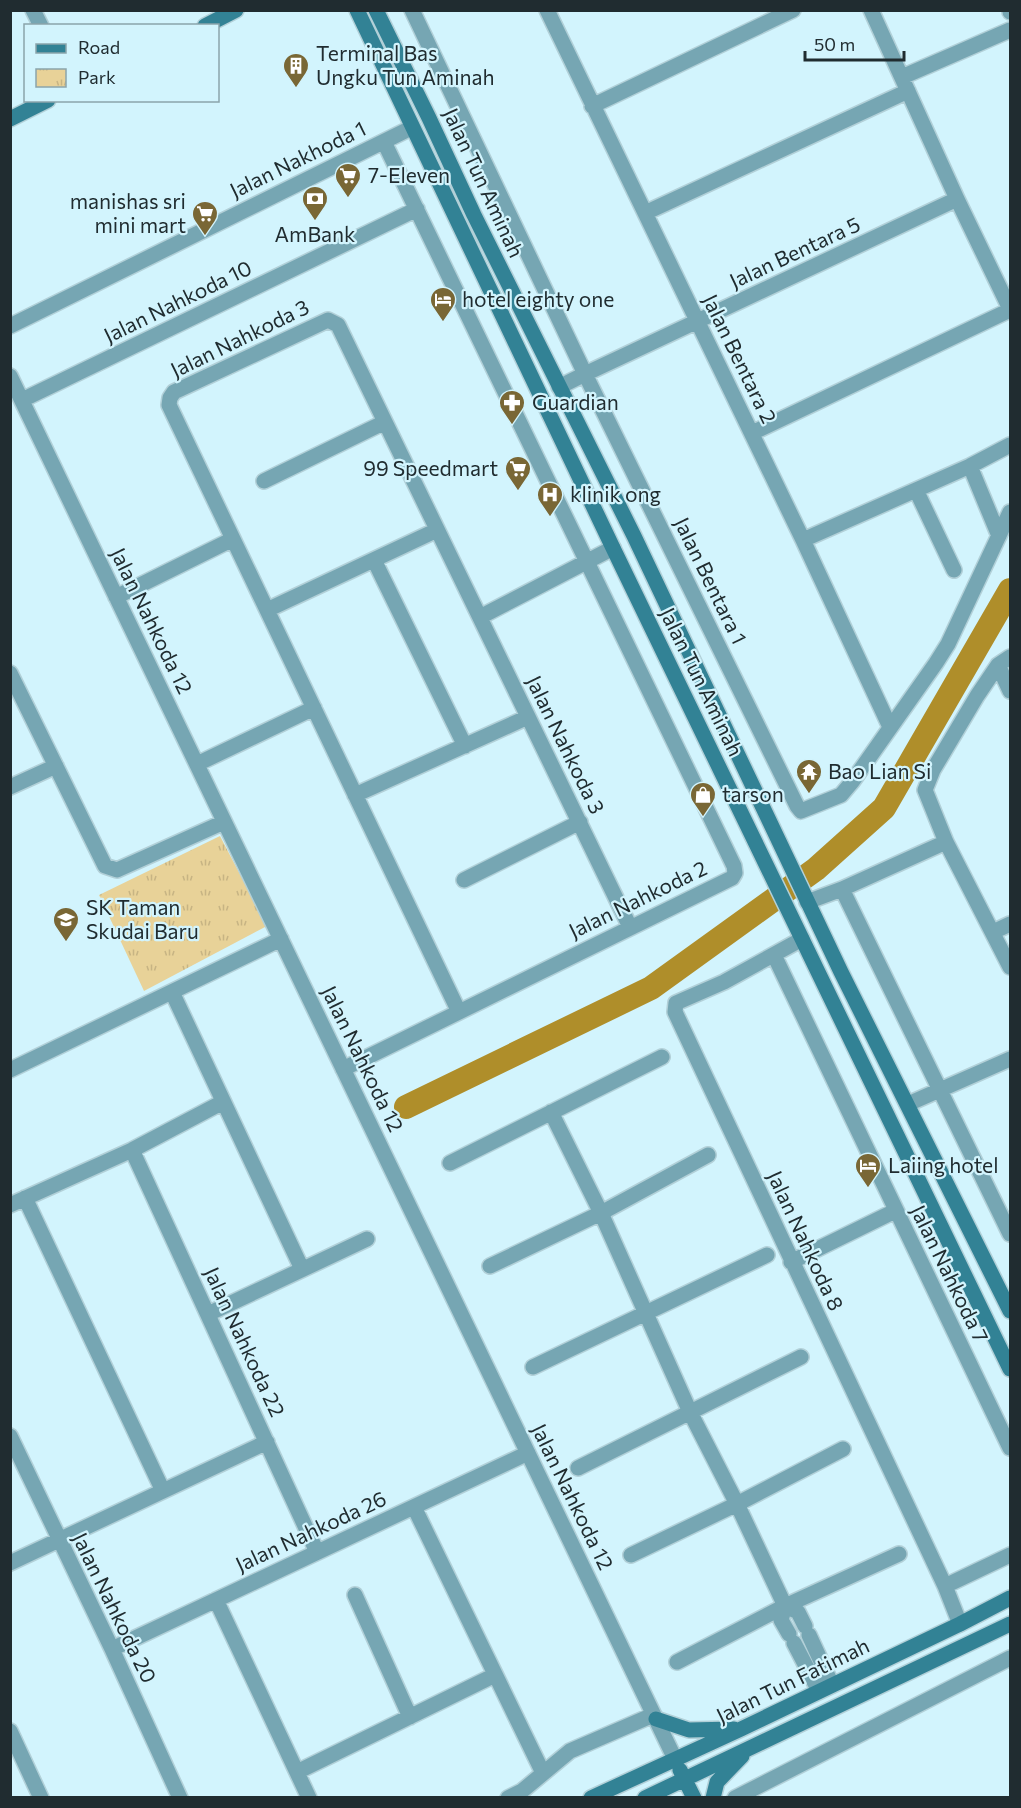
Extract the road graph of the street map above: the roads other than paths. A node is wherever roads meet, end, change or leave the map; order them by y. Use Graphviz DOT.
graph roads {
  1 [pos="33,10"];
  2 [pos="236,10"];
  3 [pos="376,10"];
  4 [pos="412,10"];
  5 [pos="547,10"];
  6 [pos="793,10"];
  7 [pos="871,10"];
  8 [pos="357,11"];
  9 [pos="40,24"];
  10 [pos="209,24"];
  11 [pos="1011,30"];
  12 [pos="905,84"];
  13 [pos="44,102"];
  14 [pos="592,106"];
  15 [pos="10,119"];
  16 [pos="411,128"];
  17 [pos="384,142"];
  18 [pos="957,199"];
  19 [pos="417,209"];
  20 [pos="645,213"];
  21 [pos="1011,310"];
  22 [pos="697,322"];
  23 [pos="10,326"];
  24 [pos="585,374"];
  25 [pos="14,387"];
  26 [pos="559,387"];
  27 [pos="385,422"];
  28 [pos="752,434"];
  29 [pos="1011,445"];
  30 [pos="970,466"];
  31 [pos="264,481"];
  32 [pos="916,490"];
  33 [pos="1011,512"];
  34 [pos="437,530"];
  35 [pos="999,536"];
  36 [pos="233,539"];
  37 [pos="803,540"];
  38 [pos="613,548"];
  39 [pos="374,560"];
  40 [pos="586,561"];
  41 [pos="954,570"];
  42 [pos="116,597"];
  43 [pos="267,610"];
  44 [pos="480,617"];
  45 [pos="1004,661"];
  46 [pos="10,673"];
  47 [pos="1011,691"];
  48 [pos="314,708"];
  49 [pos="528,717"];
  50 [pos="890,727"];
  51 [pos="465,746"];
  52 [pos="197,764"];
  53 [pos="56,766"];
  54 [pos="10,787"];
  55 [pos="355,795"];
  56 [pos="225,822"];
  57 [pos="579,822"];
  58 [pos="946,842"];
  59 [pos="464,880"];
  60 [pos="842,889"];
  61 [pos="807,902"];
  62 [pos="1011,924"];
  63 [pos="630,927"];
  64 [pos="993,932"];
  65 [pos="281,939"];
  66 [pos="802,939"];
  67 [pos="774,955"];
  68 [pos="1011,968"];
  69 [pos="172,992"];
  70 [pos="459,1012"];
  71 [pos="662,1057"];
  72 [pos="1011,1059"];
  73 [pos="343,1069"];
  74 [pos="10,1070"];
  75 [pos="941,1090"];
  76 [pos="223,1102"];
  77 [pos="908,1104"];
  78 [pos="551,1112"];
  79 [pos="132,1150"];
  80 [pos="708,1155"];
  81 [pos="450,1162"];
  82 [pos="25,1198"];
  83 [pos="10,1205"];
  84 [pos="895,1211"];
  85 [pos="601,1213"];
  86 [pos="1011,1234"];
  87 [pos="367,1239"];
  88 [pos="766,1255"];
  89 [pos="791,1262"];
  90 [pos="490,1266"];
  91 [pos="302,1269"];
  92 [pos="1011,1311"];
  93 [pos="208,1314"];
  94 [pos="647,1314"];
  95 [pos="801,1357"];
  96 [pos="533,1367"];
  97 [pos="1011,1369"];
  98 [pos="690,1412"];
  99 [pos="10,1436"];
  100 [pos="267,1442"];
  101 [pos="1011,1448"];
  102 [pos="843,1449"];
  103 [pos="528,1453"];
  104 [pos="578,1468"];
  105 [pos="163,1491"];
  106 [pos="737,1504"];
  107 [pos="414,1507"];
  108 [pos="59,1541"];
  109 [pos="317,1552"];
  110 [pos="899,1554"];
  111 [pos="631,1555"];
  112 [pos="1011,1556"];
  113 [pos="10,1563"];
  114 [pos="945,1586"];
  115 [pos="355,1595"];
  116 [pos="1011,1598"];
  117 [pos="216,1600"];
  118 [pos="785,1606"];
  119 [pos="960,1624"];
  120 [pos="1011,1624"];
  121 [pos="112,1649"];
  122 [pos="1011,1658"];
  123 [pos="677,1662"];
  124 [pos="495,1674"];
  125 [pos="891,1681"];
  126 [pos="826,1688"];
  127 [pos="410,1717"];
  128 [pos="655,1717"];
  129 [pos="741,1729"];
  130 [pos="10,1731"];
  131 [pos="751,1748"];
  132 [pos="675,1759"];
  133 [pos="297,1772"];
  134 [pos="543,1773"];
  135 [pos="684,1779"];
  136 [pos="41,1797"];
  137 [pos="180,1797"];
  138 [pos="309,1797"];
  139 [pos="508,1797"];
  140 [pos="591,1797"];
  141 [pos="645,1797"];
  142 [pos="694,1797"];
  143 [pos="713,1797"];
  144 [pos="735,1797"];
  1 -- 9 [label="street"];
  2 -- 10 [label="main road"];
  3 -- 26 [label="main road, Jalan Tun Aminah"];
  4 -- 24 [label="street, Jalan Bentara 1"];
  5 -- 14 [label="street, Jalan Bentara 2"];
  6 -- 14 [label="street"];
  7 -- 12 [label="street"];
  8 -- 16 [label="main road, Jalan Tun Aminah"];
  11 -- 12 [label="street"];
  12 -- 18 [label="street"];
  12 -- 20 [label="street"];
  13 -- 15 [label="main road"];
  14 -- 20 [label="street, Jalan Bentara 2"];
  16 -- 17 [label="street, Jalan Nakhoda 1"];
  16 -- 38 [label="main road, Jalan Tun Aminah"];
  17 -- 19 [label="street, Jalan Nahkoda 2"];
  17 -- 23 [label="street, Jalan Nakhoda 1"];
  18 -- 21 [label="street"];
  18 -- 22 [label="street, Jalan Bentara 5"];
  19 -- 25 [label="street, Jalan Nahkoda 10"];
  19 -- 40 [label="street, Jalan Nahkoda 2"];
  20 -- 22 [label="street, Jalan Bentara 2"];
  21 -- 28 [label="street"];
  22 -- 24 [label="street, Jalan Bentara 5"];
  22 -- 28 [label="street, Jalan Bentara 2"];
  24 -- 26 [label="street"];
  24 -- 50 [label="street, Jalan Bentara 1"];
  25 -- 42 [label="street, Jalan Nahkoda 12"];
  26 -- 61 [label="main road, Jalan Tun Aminah"];
  27 -- 31 [label="street"];
  27 -- 34 [label="street, Jalan Nahkoda 3"];
  27 -- 36 [label="street, Jalan Nahkoda 3"];
  28 -- 37 [label="street, Jalan Bentara 2"];
  29 -- 30 [label="street"];
  30 -- 32 [label="street"];
  30 -- 35 [label="street"];
  32 -- 37 [label="street"];
  32 -- 41 [label="street"];
  33 -- 35 [label="street"];
  34 -- 39 [label="street"];
  34 -- 44 [label="street, Jalan Nahkoda 3"];
  35 -- 50 [label="street"];
  36 -- 42 [label="street"];
  36 -- 43 [label="street, Jalan Nahkoda 3"];
  37 -- 50 [label="street, Jalan Bentara 2"];
  38 -- 40 [label="street"];
  38 -- 66 [label="main road, Jalan Tun Aminah"];
  39 -- 43 [label="street"];
  39 -- 51 [label="street"];
  40 -- 44 [label="street"];
  40 -- 63 [label="street, Jalan Nahkoda 2"];
  42 -- 52 [label="street, Jalan Nahkoda 12"];
  43 -- 48 [label="street, Jalan Nahkoda 3"];
  44 -- 49 [label="street, Jalan Nahkoda 3"];
  45 -- 47 [label="street"];
  45 -- 58 [label="street"];
  46 -- 53 [label="street"];
  48 -- 52 [label="street"];
  48 -- 55 [label="street, Jalan Nahkoda 3"];
  49 -- 51 [label="street"];
  49 -- 57 [label="street, Jalan Nahkoda 3"];
  51 -- 55 [label="street"];
  52 -- 56 [label="street, Jalan Nahkoda 12"];
  53 -- 54 [label="street"];
  53 -- 56 [label="street"];
  55 -- 70 [label="street, Jalan Nahkoda 3"];
  56 -- 65 [label="street, Jalan Nahkoda 12"];
  57 -- 59 [label="street"];
  57 -- 63 [label="street, Jalan Nahkoda 3"];
  58 -- 60 [label="street"];
  58 -- 64 [label="street"];
  60 -- 61 [label="street"];
  60 -- 75 [label="street"];
  61 -- 77 [label="main road, Jalan Tun Aminah"];
  62 -- 64 [label="street"];
  63 -- 70 [label="street, Jalan Nahkoda 2"];
  64 -- 68 [label="street"];
  65 -- 69 [label="street"];
  65 -- 73 [label="street, Jalan Nahkoda 12"];
  66 -- 67 [label="street, Jalan Nahkoda 8"];
  66 -- 97 [label="main road, Jalan Tun Aminah"];
  67 -- 84 [label="street, Jalan Nahkoda 7"];
  67 -- 89 [label="street, Jalan Nahkoda 8"];
  69 -- 74 [label="street"];
  69 -- 76 [label="street"];
  70 -- 73 [label="street, Jalan Nahkoda 2"];
  71 -- 78 [label="street"];
  72 -- 75 [label="street"];
  73 -- 103 [label="street, Jalan Nahkoda 12"];
  75 -- 77 [label="street"];
  75 -- 86 [label="street"];
  76 -- 79 [label="street"];
  76 -- 91 [label="street"];
  77 -- 92 [label="main road, Jalan Tun Aminah"];
  78 -- 81 [label="street"];
  78 -- 85 [label="street"];
  79 -- 82 [label="street"];
  79 -- 93 [label="street, Jalan Nahkoda 22"];
  80 -- 85 [label="street"];
  82 -- 83 [label="street"];
  82 -- 105 [label="street"];
  84 -- 89 [label="street"];
  84 -- 101 [label="street, Jalan Nahkoda 7"];
  85 -- 90 [label="street"];
  85 -- 94 [label="street"];
  87 -- 91 [label="street"];
  88 -- 94 [label="street"];
  89 -- 114 [label="street, Jalan Nahkoda 8"];
  91 -- 93 [label="street"];
  93 -- 100 [label="street, Jalan Nahkoda 22"];
  94 -- 96 [label="street"];
  94 -- 98 [label="street"];
  95 -- 98 [label="street"];
  98 -- 104 [label="street"];
  98 -- 106 [label="street"];
  99 -- 108 [label="street, Jalan Nahkoda 20"];
  100 -- 105 [label="street"];
  100 -- 109 [label="street, Jalan Nahkoda 22"];
  102 -- 106 [label="street"];
  103 -- 107 [label="street, Jalan Nahkoda 26"];
  103 -- 128 [label="street, Jalan Nahkoda 12"];
  105 -- 108 [label="street"];
  106 -- 111 [label="street"];
  106 -- 118 [label="street"];
  107 -- 109 [label="street, Jalan Nahkoda 26"];
  107 -- 124 [label="street"];
  108 -- 113 [label="street"];
  108 -- 121 [label="street, Jalan Nahkoda 20"];
  109 -- 117 [label="street, Jalan Nahkoda 26"];
  110 -- 118 [label="street"];
  112 -- 114 [label="street"];
  114 -- 119 [label="street, Jalan Nahkoda 8"];
  115 -- 127 [label="street"];
  116 -- 119 [label="main road, Jalan Tun Fatimah"];
  117 -- 121 [label="street, Jalan Nahkoda 26"];
  117 -- 133 [label="street"];
  118 -- 123 [label="street"];
  118 -- 126 [label="street"];
  118 -- 126 [label="street"];
  119 -- 126 [label="main road, Jalan Tun Fatimah"];
  120 -- 125 [label="main road, Jalan Tun Fatimah"];
  121 -- 137 [label="street, Jalan Nahkoda 20"];
  122 -- 144 [label="street"];
  124 -- 127 [label="street"];
  124 -- 134 [label="street"];
  125 -- 126 [label="main road"];
  125 -- 131 [label="main road, Jalan Tun Fatimah"];
  126 -- 129 [label="main road, Jalan Tun Fatimah"];
  127 -- 133 [label="street"];
  128 -- 129 [label="main road"];
  128 -- 132 [label="street, Jalan Nahkoda 12"];
  128 -- 134 [label="street"];
  129 -- 132 [label="main road, Jalan Tun Fatimah"];
  130 -- 136 [label="street"];
  131 -- 135 [label="main road, Jalan Tun Fatimah"];
  131 -- 143 [label="main road"];
  132 -- 135 [label="main road"];
  132 -- 140 [label="main road, Jalan Tun Fatimah"];
  133 -- 138 [label="street"];
  134 -- 139 [label="street"];
  135 -- 141 [label="main road, Jalan Tun Fatimah"];
  135 -- 142 [label="main road"];
}
